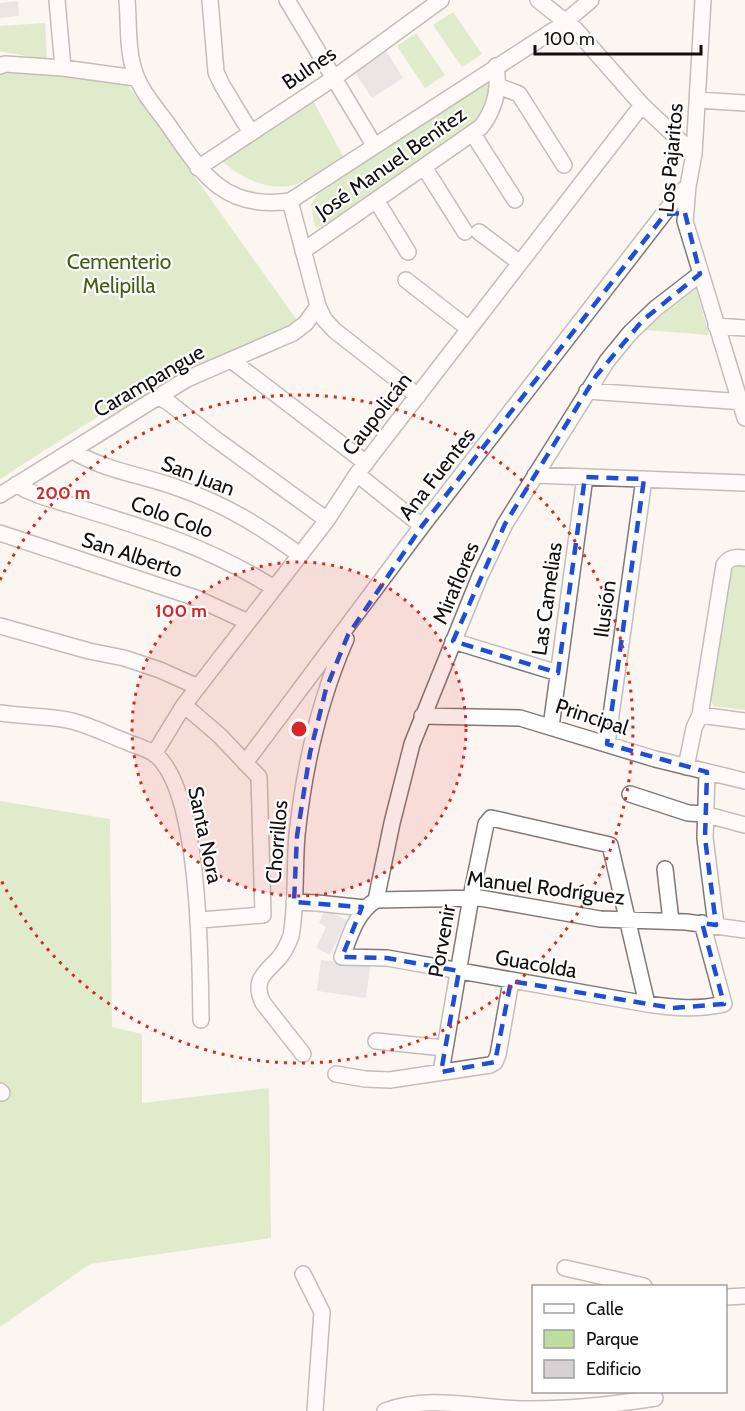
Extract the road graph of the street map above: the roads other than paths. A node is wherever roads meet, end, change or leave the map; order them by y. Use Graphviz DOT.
graph roads {
  1 [pos="57,0"];
  2 [pos="127,0"];
  3 [pos="210,0"];
  4 [pos="287,0"];
  5 [pos="441,0"];
  6 [pos="538,0"];
  7 [pos="591,0"];
  8 [pos="703,0"];
  9 [pos="566,22"];
  10 [pos="0,66"];
  11 [pos="496,66"];
  12 [pos="63,68"];
  13 [pos="136,78"];
  14 [pos="334,78"];
  15 [pos="498,87"];
  16 [pos="698,100"];
  17 [pos="745,103"];
  18 [pos="642,105"];
  19 [pos="251,133"];
  20 [pos="473,134"];
  21 [pos="374,145"];
  22 [pos="694,154"];
  23 [pos="564,165"];
  24 [pos="424,167"];
  25 [pos="198,168"];
  26 [pos="688,186"];
  27 [pos="376,200"];
  28 [pos="515,200"];
  29 [pos="290,201"];
  30 [pos="685,213"];
  31 [pos="665,214"];
  32 [pos="303,251"];
  33 [pos="408,252"];
  34 [pos="520,263"];
  35 [pos="700,274"];
  36 [pos="406,280"];
  37 [pos="318,306"];
  38 [pos="716,326"];
  39 [pos="745,328"];
  40 [pos="469,329"];
  41 [pos="231,360"];
  42 [pos="586,391"];
  43 [pos="418,396"];
  44 [pos="158,397"];
  45 [pos="742,402"];
  46 [pos="745,418"];
  47 [pos="73,451"];
  48 [pos="362,468"];
  49 [pos="535,475"];
  50 [pos="585,477"];
  51 [pos="644,479"];
  52 [pos="745,483"];
  53 [pos="17,484"];
  54 [pos="0,495"];
  55 [pos="327,520"];
  56 [pos="422,526"];
  57 [pos="0,533"];
  58 [pos="300,555"];
  59 [pos="745,558"];
  60 [pos="274,588"];
  61 [pos="356,617"];
  62 [pos="248,622"];
  63 [pos="0,626"];
  64 [pos="453,641"];
  65 [pos="558,673"];
  66 [pos="198,687"];
  67 [pos="184,705"];
  68 [pos="0,713"];
  69 [pos="700,715"];
  70 [pos="422,716"];
  71 [pos="745,721"];
  72 [pos="551,727"];
  73 [pos="607,744"];
  74 [pos="154,754"];
  75 [pos="246,763"];
  76 [pos="686,767"];
  77 [pos="707,772"];
  78 [pos="745,781"];
  79 [pos="630,795"];
  80 [pos="704,814"];
  81 [pos="745,825"];
  82 [pos="665,869"];
  83 [pos="471,897"];
  84 [pos="294,902"];
  85 [pos="371,904"];
  86 [pos="200,920"];
  87 [pos="627,920"];
  88 [pos="671,921"];
  89 [pos="709,924"];
  90 [pos="745,930"];
  91 [pos="342,957"];
  92 [pos="459,971"];
  93 [pos="511,981"];
  94 [pos="647,1004"];
  95 [pos="201,1020"];
  96 [pos="376,1041"];
  97 [pos="444,1048"];
  98 [pos="303,1054"];
  99 [pos="441,1072"];
  100 [pos="336,1074"];
  101 [pos="565,1268"];
  102 [pos="303,1274"];
  103 [pos="636,1285"];
  104 [pos="745,1296"];
  105 [pos="727,1297"];
  106 [pos="656,1400"];
  107 [pos="315,1411"];
  108 [pos="385,1411"];
  1 -- 12 [label="street"];
  2 -- 13 [label="street"];
  3 -- 19 [label="street"];
  4 -- 14 [label="street"];
  5 -- 14 [label="street, Bulnes"];
  6 -- 9 [label="street"];
  7 -- 9 [label="street, José Manuel Benítez"];
  8 -- 16 [label="street, Los Pajaritos"];
  9 -- 11 [label="street, José Manuel Benítez"];
  9 -- 18 [label="street"];
  10 -- 12 [label="street"];
  11 -- 15 [label="street, José Manuel Benítez"];
  11 -- 21 [label="street, José Manuel Benítez"];
  12 -- 13 [label="street"];
  13 -- 25 [label="street"];
  14 -- 19 [label="street, Bulnes"];
  14 -- 21 [label="street"];
  15 -- 20 [label="street, José Manuel Benítez"];
  15 -- 23 [label="street"];
  16 -- 17 [label="street"];
  16 -- 22 [label="street, Los Pajaritos"];
  18 -- 22 [label="street"];
  18 -- 34 [label="street, Caupolicán"];
  19 -- 25 [label="street, Bulnes"];
  20 -- 24 [label="street, José Manuel Benítez"];
  20 -- 28 [label="street"];
  21 -- 29 [label="street, José Manuel Benítez"];
  22 -- 26 [label="street, Los Pajaritos"];
  24 -- 27 [label="street, José Manuel Benítez"];
  24 -- 34 [label="street"];
  25 -- 29 [label="street"];
  26 -- 30 [label="street, Los Pajaritos"];
  26 -- 31 [label="street, Ana Fuentes"];
  27 -- 32 [label="street, José Manuel Benítez"];
  27 -- 33 [label="street"];
  29 -- 32 [label="street"];
  30 -- 31 [label="street"];
  30 -- 35 [label="street, Los Pajaritos"];
  31 -- 56 [label="street, Ana Fuentes"];
  32 -- 37 [label="street"];
  34 -- 40 [label="street, Caupolicán"];
  35 -- 38 [label="street, Los Pajaritos"];
  35 -- 42 [label="street, Miraflores"];
  36 -- 40 [label="street"];
  37 -- 41 [label="street, Carampangue"];
  37 -- 43 [label="street"];
  38 -- 39 [label="street"];
  38 -- 45 [label="street, Los Pajaritos"];
  40 -- 43 [label="street, Caupolicán"];
  41 -- 44 [label="street, Carampangue"];
  41 -- 48 [label="street"];
  42 -- 45 [label="street"];
  42 -- 49 [label="street, Miraflores"];
  43 -- 48 [label="street, Caupolicán"];
  44 -- 47 [label="street, Carampangue"];
  44 -- 55 [label="street"];
  45 -- 46 [label="street, Los Pajaritos"];
  47 -- 53 [label="street, Carampangue"];
  47 -- 58 [label="street, San Juan"];
  48 -- 55 [label="street, Caupolicán"];
  48 -- 56 [label="street"];
  49 -- 50 [label="street"];
  49 -- 64 [label="street, Miraflores"];
  50 -- 51 [label="street"];
  50 -- 65 [label="street, Las Camelias"];
  51 -- 52 [label="street"];
  51 -- 73 [label="street, Ilusión"];
  53 -- 54 [label="street, Carampangue"];
  53 -- 60 [label="street, Colo Colo"];
  55 -- 58 [label="street, Caupolicán"];
  56 -- 61 [label="street, Ana Fuentes"];
  57 -- 62 [label="street, San Alberto"];
  58 -- 60 [label="street, Caupolicán"];
  59 -- 69 [label="street"];
  60 -- 62 [label="street, Caupolicán"];
  61 -- 75 [label="street, Ana Fuentes"];
  61 -- 84 [label="street, Chorrillos"];
  62 -- 66 [label="street, Caupolicán"];
  63 -- 66 [label="street"];
  64 -- 65 [label="street"];
  64 -- 70 [label="street, Miraflores"];
  65 -- 72 [label="street, Las Camelias"];
  66 -- 67 [label="street, Caupolicán"];
  67 -- 74 [label="street, Caupolicán"];
  67 -- 75 [label="street"];
  68 -- 74 [label="street"];
  69 -- 71 [label="street"];
  69 -- 76 [label="street"];
  70 -- 72 [label="street, Principal"];
  70 -- 85 [label="street, Miraflores"];
  72 -- 73 [label="street, Principal"];
  73 -- 76 [label="street, Principal"];
  74 -- 86 [label="street, Santa Nora"];
  75 -- 86 [label="street"];
  76 -- 77 [label="street, Principal"];
  77 -- 78 [label="street, Principal"];
  77 -- 80 [label="street"];
  79 -- 80 [label="street"];
  80 -- 81 [label="street"];
  80 -- 89 [label="street"];
  82 -- 88 [label="street"];
  83 -- 85 [label="street, Manuel Rodríguez"];
  83 -- 87 [label="street, Manuel Rodríguez"];
  83 -- 87 [label="street, Porvenir"];
  83 -- 92 [label="street, Porvenir"];
  84 -- 85 [label="street, Manuel Rodríguez"];
  84 -- 98 [label="street, Chorrillos"];
  85 -- 91 [label="street, Miraflores"];
  86 -- 95 [label="street, Santa Nora"];
  87 -- 88 [label="street, Manuel Rodríguez"];
  87 -- 94 [label="street"];
  88 -- 89 [label="street, Manuel Rodríguez"];
  89 -- 90 [label="street, Manuel Rodríguez"];
  89 -- 94 [label="street, Guacolda"];
  91 -- 92 [label="street, Guacolda"];
  92 -- 93 [label="street, Guacolda"];
  92 -- 97 [label="street, Porvenir"];
  93 -- 94 [label="street, Guacolda"];
  93 -- 99 [label="street"];
  96 -- 97 [label="street"];
  97 -- 99 [label="street, Porvenir"];
  99 -- 100 [label="street"];
  101 -- 103 [label="street"];
  102 -- 107 [label="street"];
  104 -- 105 [label="street"];
  106 -- 108 [label="street"];
}
